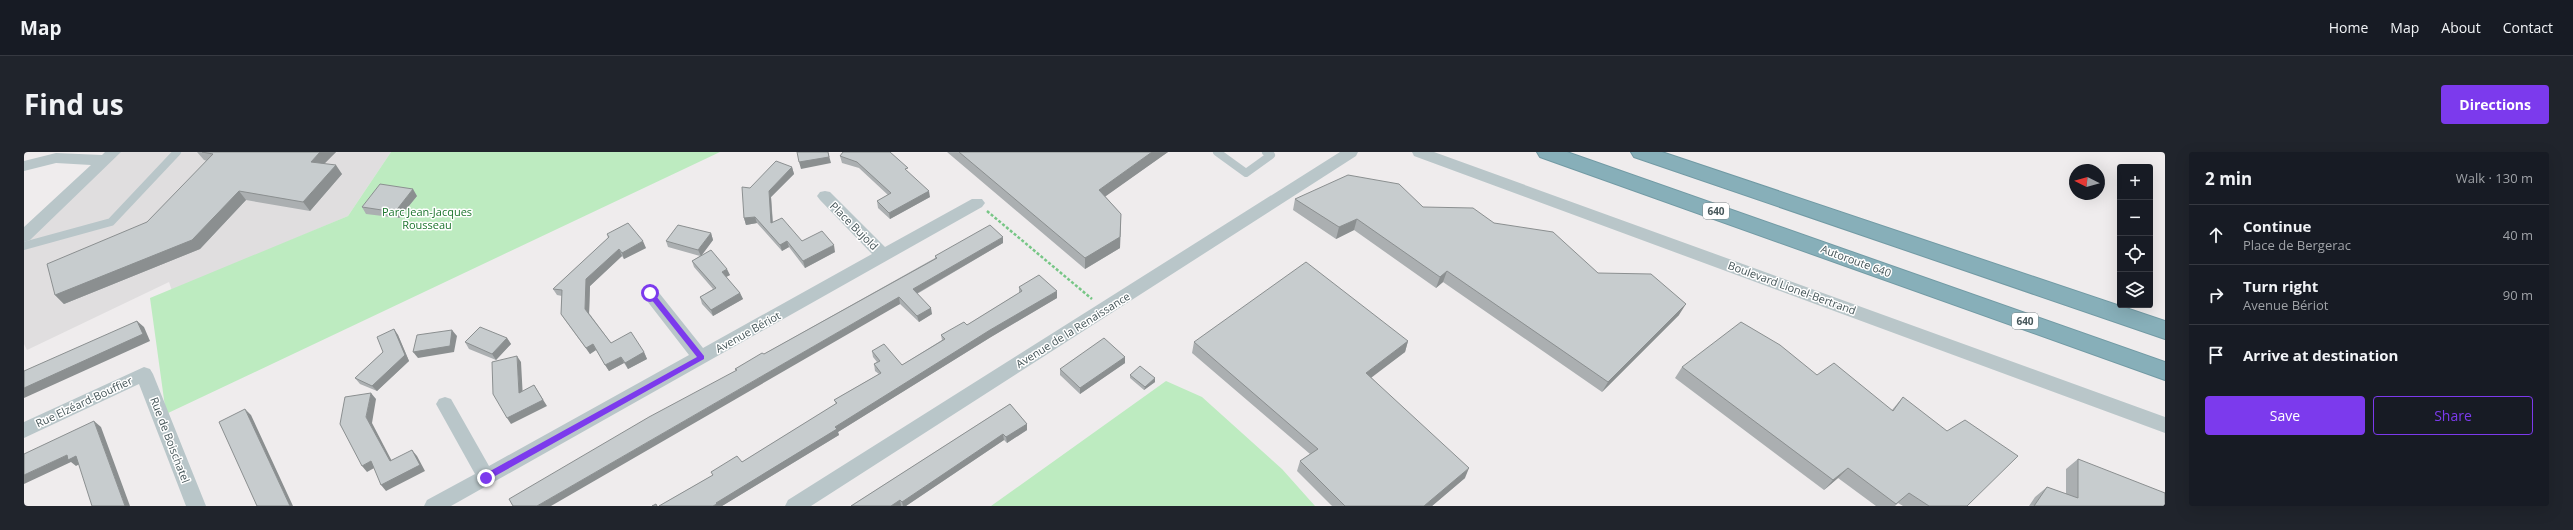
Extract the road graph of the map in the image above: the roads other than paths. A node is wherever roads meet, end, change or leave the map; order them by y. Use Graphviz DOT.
graph roads {
  1 [pos="177,152"];
  2 [pos="1217,152"];
  3 [pos="1266,152"];
  4 [pos="1351,152"];
  5 [pos="1419,152"];
  6 [pos="1547,152"];
  7 [pos="1641,152"];
  8 [pos="109,156"];
  9 [pos="24,166"];
  10 [pos="825,196"];
  11 [pos="977,203"];
  12 [pos="24,236"];
  13 [pos="24,246"];
  14 [pos="884,256"];
  15 [pos="650,293"];
  16 [pos="2165,330"];
  17 [pos="702,358"];
  18 [pos="2165,371"];
  19 [pos="144,374"];
  20 [pos="445,404"];
  21 [pos="2165,425"];
  22 [pos="24,430"];
  23 [pos="486,478"];
  24 [pos="196,506"];
  25 [pos="434,506"];
  26 [pos="795,506"];
  1 -- 13 [label="lane"];
  2 -- 3 [label="lane"];
  4 -- 26 [label="street, Avenue de la Renaissance"];
  5 -- 21 [label="street, Boulevard Lionel-Bertrand"];
  6 -- 18 [label="highway, Autoroute 640 / 640"];
  7 -- 16 [label="highway"];
  8 -- 9 [label="street"];
  8 -- 12 [label="street"];
  10 -- 14 [label="street, Place Bujold"];
  11 -- 14 [label="street, Avenue Bériot"];
  14 -- 17 [label="street, Avenue Bériot"];
  15 -- 17 [label="street"];
  17 -- 23 [label="street, Avenue Bériot"];
  19 -- 22 [label="street, Rue Elzéard-Bouffier"];
  19 -- 24 [label="street, Rue de Boischatel"];
  20 -- 23 [label="street"];
  23 -- 25 [label="street, Avenue Bériot"];
}
